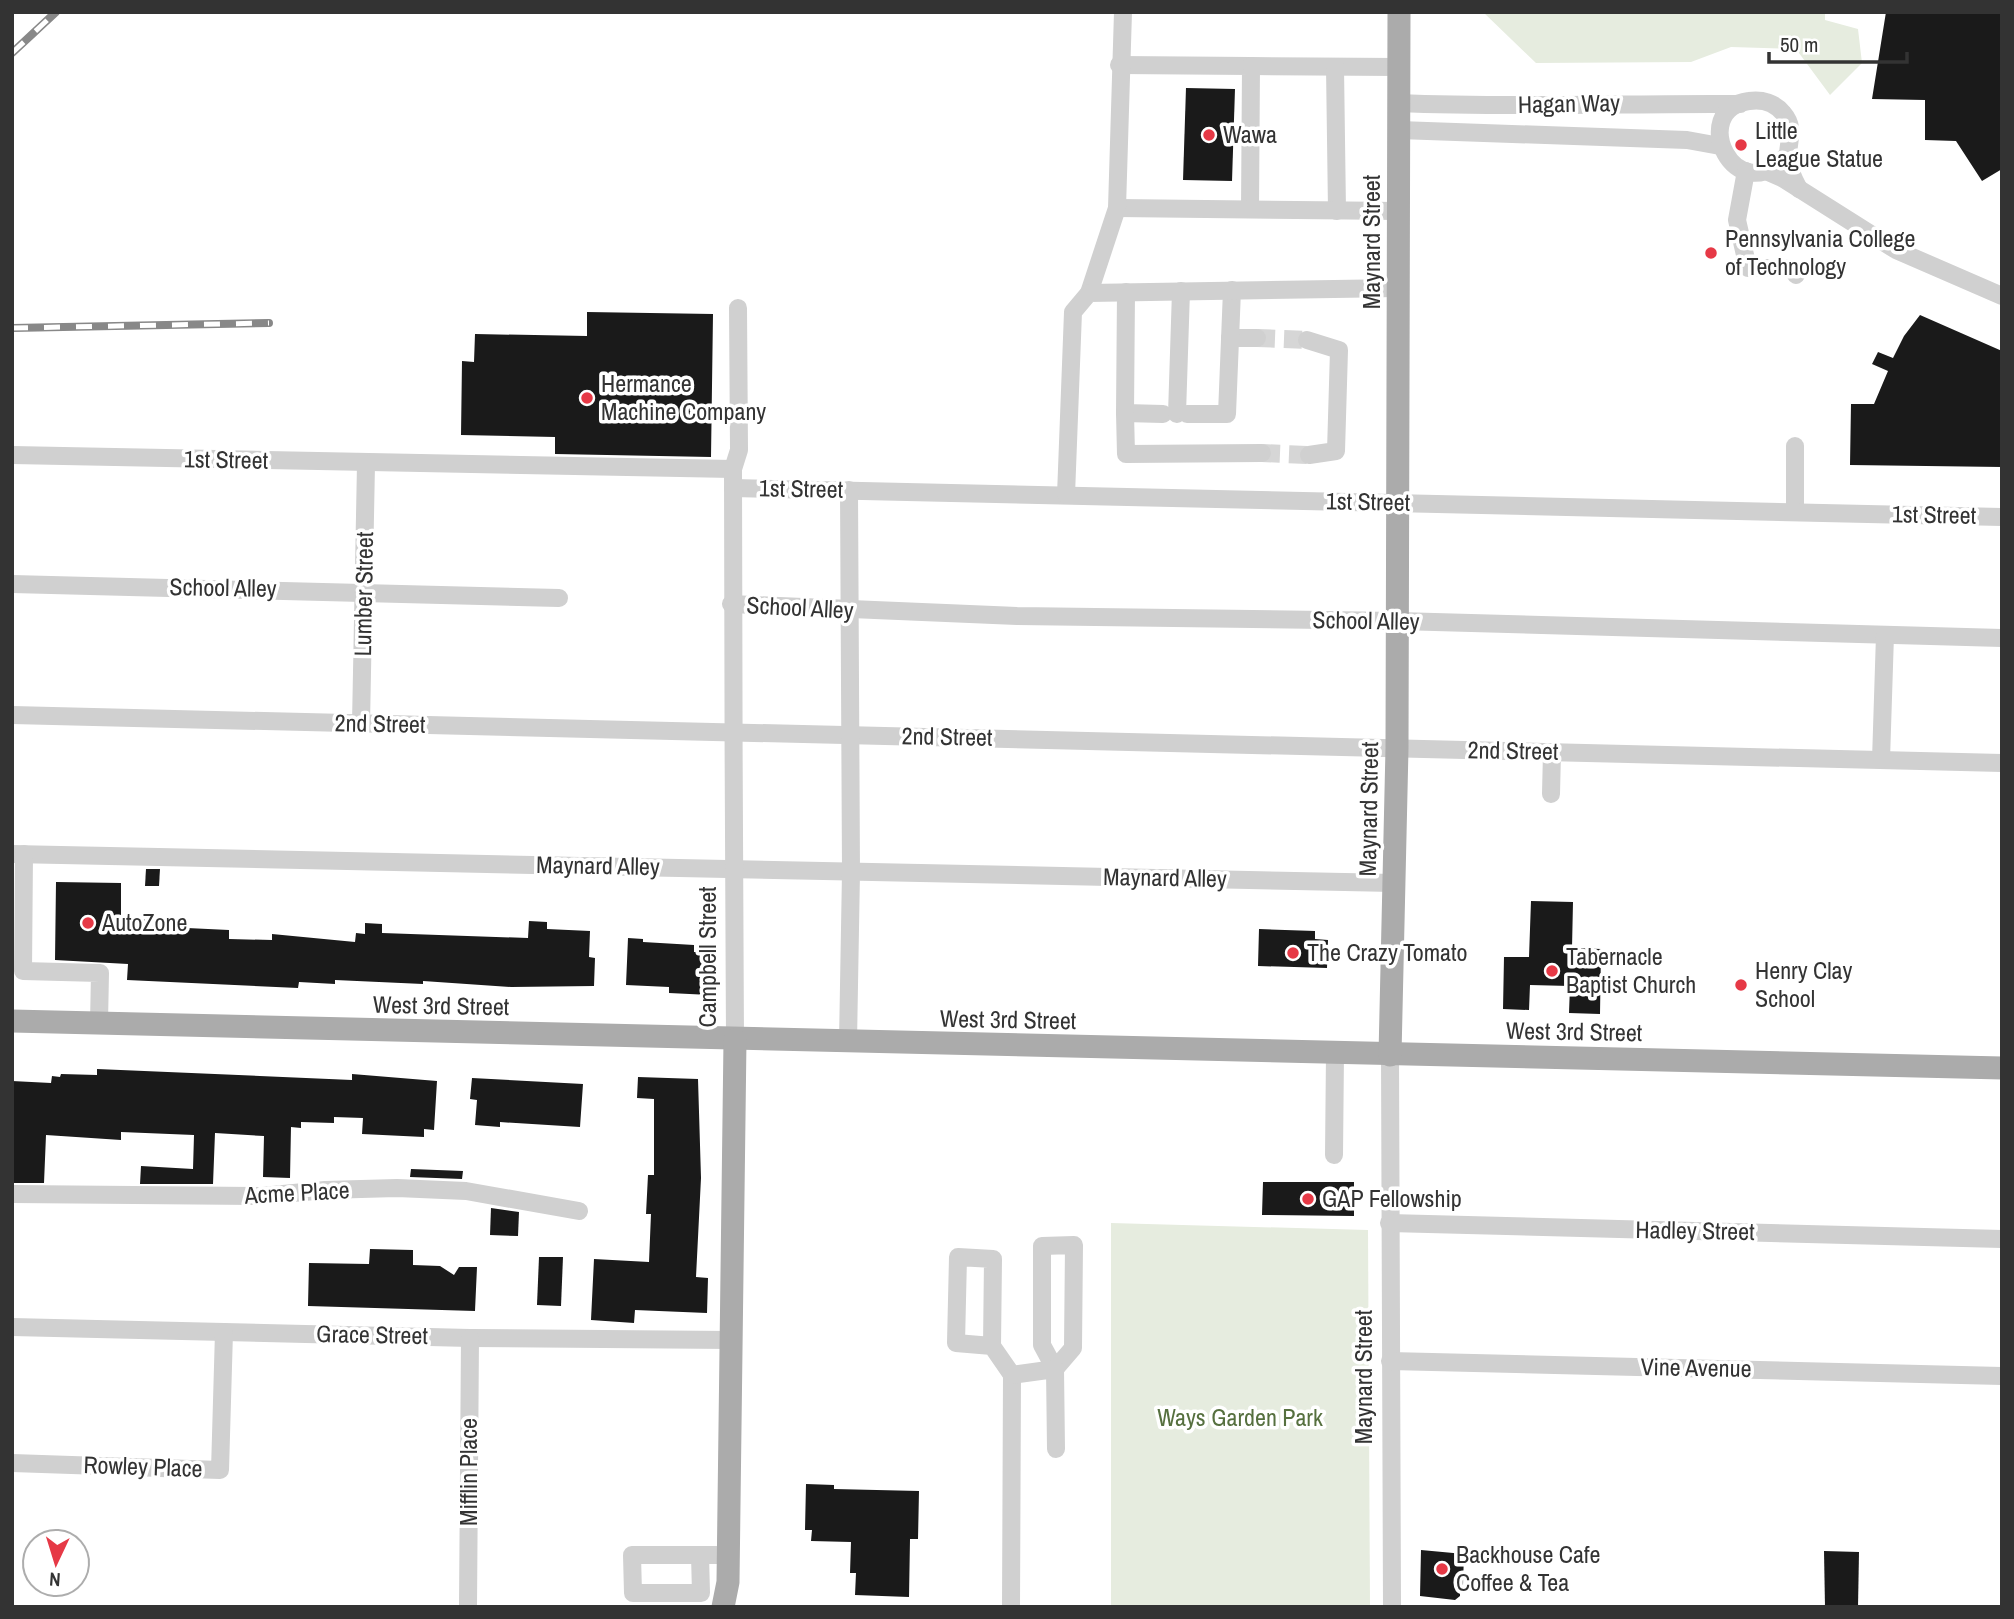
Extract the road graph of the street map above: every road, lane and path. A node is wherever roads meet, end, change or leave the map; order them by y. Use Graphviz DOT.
graph roads {
  1 [pos="1123,12"];
  2 [pos="1399,12"];
  3 [pos="1119,65"];
  4 [pos="1251,66"];
  5 [pos="1335,67"];
  6 [pos="1399,68"];
  7 [pos="1399,103"];
  8 [pos="1740,104"];
  9 [pos="1399,130"];
  10 [pos="1720,146"];
  11 [pos="1788,154"];
  12 [pos="1746,171"];
  13 [pos="1766,171"];
  14 [pos="1800,189"];
  15 [pos="1117,208"];
  16 [pos="1250,209"];
  17 [pos="1337,211"];
  18 [pos="1399,211"];
  19 [pos="1796,275"];
  20 [pos="1398,288"];
  21 [pos="1232,290"];
  22 [pos="1181,291"];
  23 [pos="1126,292"];
  24 [pos="1089,293"];
  25 [pos="2002,296"];
  26 [pos="738,308"];
  27 [pos="1230,338"];
  28 [pos="1257,338"];
  29 [pos="1307,340"];
  30 [pos="1125,413"];
  31 [pos="1176,414"];
  32 [pos="1795,446"];
  33 [pos="1262,453"];
  34 [pos="12,455"];
  35 [pos="1310,455"];
  36 [pos="366,464"];
  37 [pos="733,469"];
  38 [pos="733,488"];
  39 [pos="849,490"];
  40 [pos="1066,495"];
  41 [pos="1397,503"];
  42 [pos="1795,512"];
  43 [pos="2002,517"];
  44 [pos="12,584"];
  45 [pos="364,591"];
  46 [pos="559,598"];
  47 [pos="731,604"];
  48 [pos="850,611"];
  49 [pos="1398,621"];
  50 [pos="1885,635"];
  51 [pos="2002,638"];
  52 [pos="12,715"];
  53 [pos="361,724"];
  54 [pos="736,733"];
  55 [pos="850,735"];
  56 [pos="1397,748"];
  57 [pos="1552,752"];
  58 [pos="1881,760"];
  59 [pos="2002,763"];
  60 [pos="1551,794"];
  61 [pos="18,854"];
  62 [pos="734,869"];
  63 [pos="851,872"];
  64 [pos="1394,883"];
  65 [pos="12,1021"];
  66 [pos="99,1023"];
  67 [pos="735,1040"];
  68 [pos="848,1042"];
  69 [pos="1335,1053"];
  70 [pos="1390,1055"];
  71 [pos="2002,1068"];
  72 [pos="1334,1155"];
  73 [pos="12,1194"];
  74 [pos="579,1211"];
  75 [pos="1389,1223"];
  76 [pos="2002,1239"];
  77 [pos="12,1327"];
  78 [pos="224,1332"];
  79 [pos="470,1338"];
  80 [pos="732,1340"];
  81 [pos="992,1346"];
  82 [pos="1390,1361"];
  83 [pos="1055,1369"];
  84 [pos="1012,1375"];
  85 [pos="2002,1376"];
  86 [pos="1056,1449"];
  87 [pos="12,1463"];
  88 [pos="700,1555"];
  89 [pos="729,1555"];
  90 [pos="468,1607"];
  91 [pos="723,1607"];
  92 [pos="1011,1607"];
  93 [pos="1392,1607"];
  1 -- 3 [label="street"];
  2 -- 6 [label="main road, Maynard Street"];
  3 -- 4 [label="street"];
  3 -- 15 [label="street"];
  4 -- 5 [label="street"];
  4 -- 16 [label="street"];
  5 -- 6 [label="street"];
  5 -- 17 [label="street"];
  6 -- 7 [label="main road, Maynard Street"];
  7 -- 8 [label="street, Hagan Way"];
  7 -- 9 [label="main road, Maynard Street"];
  8 -- 10 [label="street"];
  8 -- 11 [label="street, Hagan Way"];
  9 -- 10 [label="street, Hagan Way"];
  9 -- 18 [label="main road, Maynard Street"];
  10 -- 12 [label="street"];
  11 -- 13 [label="street"];
  11 -- 14 [label="street, Hagan Way"];
  12 -- 13 [label="street"];
  12 -- 19 [label="street"];
  13 -- 14 [label="street"];
  14 -- 25 [label="street"];
  15 -- 16 [label="street"];
  15 -- 24 [label="street"];
  16 -- 17 [label="street"];
  17 -- 18 [label="street"];
  18 -- 20 [label="main road, Maynard Street"];
  20 -- 21 [label="street"];
  20 -- 41 [label="main road, Maynard Street"];
  21 -- 22 [label="street"];
  21 -- 27 [label="street"];
  22 -- 23 [label="street"];
  22 -- 31 [label="street"];
  23 -- 24 [label="street"];
  23 -- 30 [label="street"];
  24 -- 40 [label="street"];
  26 -- 37 [label="street, Campbell Street"];
  27 -- 28 [label="street"];
  27 -- 31 [label="street"];
  29 -- 35 [label="street"];
  30 -- 31 [label="street"];
  30 -- 33 [label="street"];
  32 -- 42 [label="street"];
  34 -- 36 [label="street, 1st Street"];
  36 -- 37 [label="street, 1st Street"];
  36 -- 45 [label="street, Lumber Street"];
  37 -- 38 [label="street, Campbell Street"];
  38 -- 39 [label="street, 1st Street"];
  38 -- 47 [label="street, Campbell Street"];
  39 -- 40 [label="street, 1st Street"];
  39 -- 48 [label="street"];
  40 -- 41 [label="street, 1st Street"];
  41 -- 42 [label="street, 1st Street"];
  41 -- 49 [label="main road, Maynard Street"];
  42 -- 43 [label="street, 1st Street"];
  44 -- 45 [label="street, School Alley"];
  45 -- 46 [label="street, School Alley"];
  45 -- 53 [label="street, Lumber Street"];
  47 -- 48 [label="street, School Alley"];
  47 -- 54 [label="street, Campbell Street"];
  48 -- 49 [label="street, School Alley"];
  48 -- 55 [label="street"];
  49 -- 50 [label="street, School Alley"];
  49 -- 56 [label="main road, Maynard Street"];
  50 -- 51 [label="street, School Alley"];
  50 -- 58 [label="street"];
  52 -- 53 [label="street, 2nd Street"];
  53 -- 54 [label="street, 2nd Street"];
  54 -- 55 [label="street, 2nd Street"];
  54 -- 62 [label="street, Campbell Street"];
  55 -- 56 [label="street, 2nd Street"];
  55 -- 63 [label="street"];
  56 -- 57 [label="street, 2nd Street"];
  56 -- 64 [label="main road, Maynard Street"];
  57 -- 58 [label="street, 2nd Street"];
  57 -- 60 [label="street"];
  58 -- 59 [label="street, 2nd Street"];
  61 -- 62 [label="street, Maynard Alley"];
  61 -- 66 [label="street"];
  62 -- 63 [label="street, Maynard Alley"];
  62 -- 67 [label="street, Campbell Street"];
  63 -- 64 [label="street, Maynard Alley"];
  63 -- 68 [label="street"];
  64 -- 70 [label="main road, Maynard Street"];
  65 -- 66 [label="main road, West 3rd Street"];
  66 -- 67 [label="main road, West 3rd Street"];
  67 -- 68 [label="main road, West 3rd Street"];
  67 -- 80 [label="main road, Campbell Street"];
  68 -- 69 [label="main road, West 3rd Street"];
  69 -- 70 [label="main road, West 3rd Street"];
  69 -- 72 [label="street"];
  70 -- 71 [label="main road, West 3rd Street"];
  70 -- 75 [label="street, Maynard Street"];
  73 -- 74 [label="street, Acme Place"];
  75 -- 76 [label="street, Hadley Street"];
  75 -- 82 [label="street, Maynard Street"];
  77 -- 78 [label="street, Grace Street"];
  78 -- 79 [label="street, Grace Street"];
  78 -- 87 [label="street, Rowley Place"];
  79 -- 80 [label="street, Grace Street"];
  79 -- 90 [label="street, Mifflin Place"];
  80 -- 89 [label="main road, Campbell Street"];
  81 -- 81 [label="street"];
  81 -- 84 [label="street"];
  82 -- 85 [label="street, Vine Avenue"];
  82 -- 93 [label="street, Maynard Street"];
  83 -- 83 [label="street"];
  83 -- 84 [label="street"];
  83 -- 86 [label="street"];
  84 -- 92 [label="street"];
  88 -- 89 [label="street"];
  89 -- 91 [label="main road, Campbell Street"];
}
